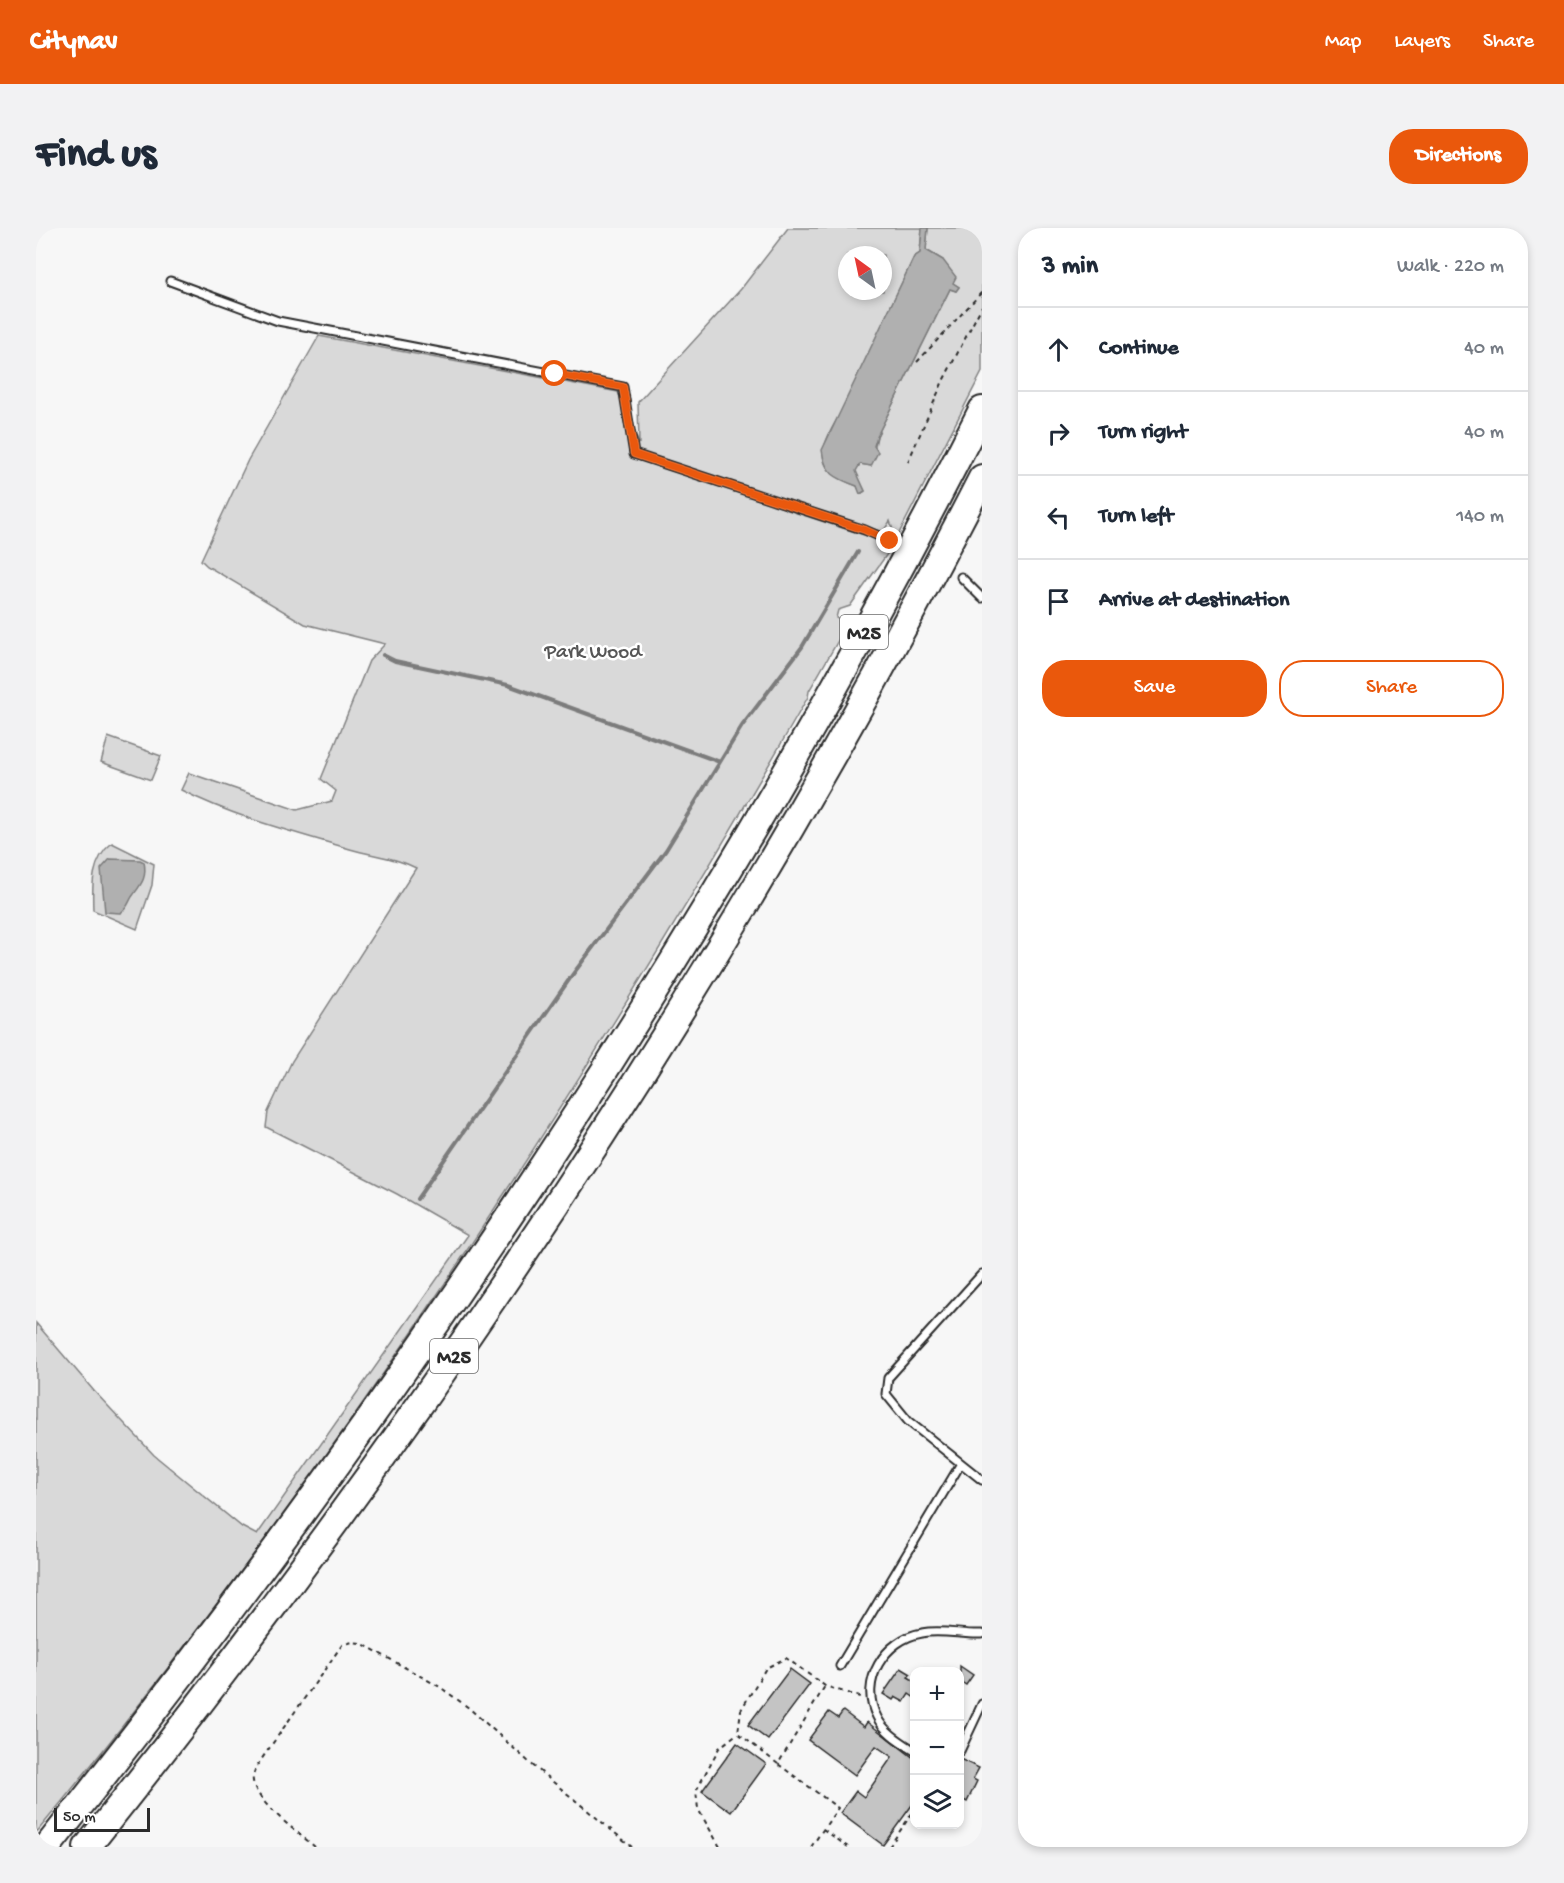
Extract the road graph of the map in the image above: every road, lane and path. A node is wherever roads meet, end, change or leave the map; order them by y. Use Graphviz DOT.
graph roads {
  1 [pos="170,280"];
  2 [pos="982,292"];
  3 [pos="982,306"];
  4 [pos="917,362"];
  5 [pos="982,410"];
  6 [pos="908,462"];
  7 [pos="982,478"];
  8 [pos="890,541"];
  9 [pos="961,577"];
  10 [pos="982,598"];
  11 [pos="982,1274"];
  12 [pos="960,1465"];
  13 [pos="982,1480"];
  14 [pos="982,1634"];
  15 [pos="840,1666"];
  16 [pos="825,1686"];
  17 [pos="871,1701"];
  18 [pos="982,1704"];
  19 [pos="738,1733"];
  20 [pos="964,1742"];
  21 [pos="910,1748"];
  22 [pos="778,1764"];
  23 [pos="910,1816"];
  24 [pos="823,1829"];
  25 [pos="47,1847"];
  26 [pos="87,1847"];
  27 [pos="315,1847"];
  28 [pos="632,1847"];
  29 [pos="720,1847"];
  30 [pos="811,1847"];
  31 [pos="848,1847"];
  32 [pos="889,1847"];
  1 -- 8 [label="lane"];
  2 -- 4 [label="path"];
  3 -- 6 [label="path"];
  5 -- 25 [label="highway, M25"];
  7 -- 26 [label="highway, M25"];
  9 -- 10 [label="lane"];
  11 -- 12 [label="lane"];
  12 -- 13 [label="lane"];
  12 -- 15 [label="lane"];
  14 -- 17 [label="lane"];
  16 -- 17 [label="path"];
  16 -- 19 [label="path"];
  16 -- 22 [label="path"];
  17 -- 21 [label="lane"];
  18 -- 20 [label="lane"];
  19 -- 22 [label="path"];
  19 -- 29 [label="path"];
  22 -- 24 [label="path"];
  23 -- 32 [label="path"];
  24 -- 30 [label="path"];
  24 -- 31 [label="path"];
  27 -- 28 [label="path"];
}
